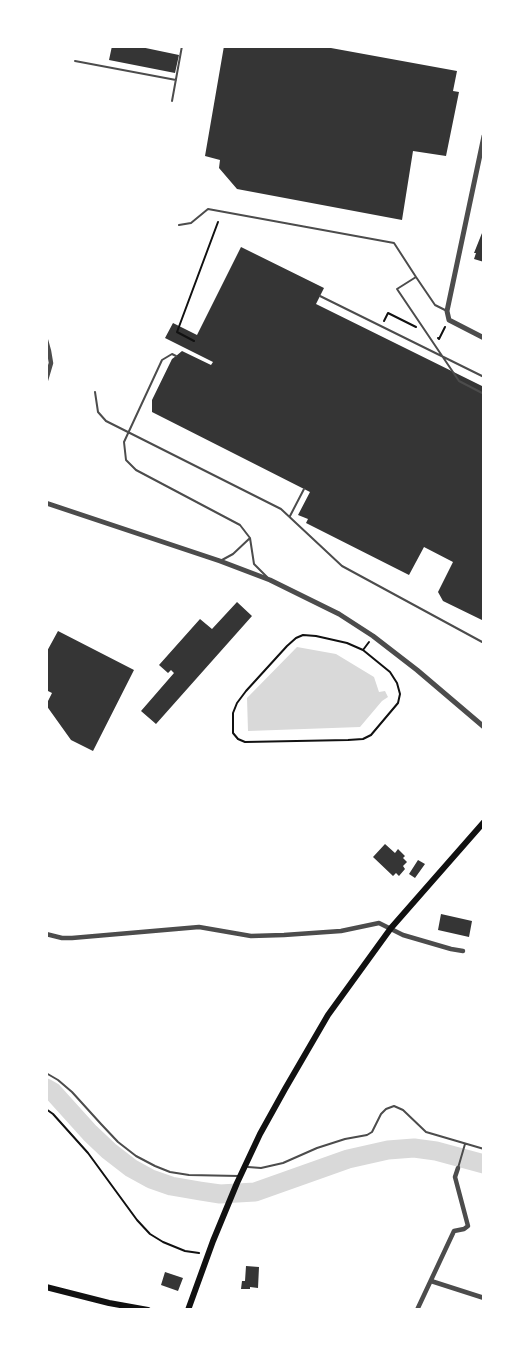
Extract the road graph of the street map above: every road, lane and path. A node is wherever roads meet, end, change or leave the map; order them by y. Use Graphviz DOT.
graph roads {
  1 [pos="182,46"];
  2 [pos="75,61"];
  3 [pos="176,80"];
  4 [pos="172,101"];
  5 [pos="484,136"];
  6 [pos="218,222"];
  7 [pos="179,225"];
  8 [pos="416,277"];
  9 [pos="320,296"];
  10 [pos="448,311"];
  11 [pos="449,320"];
  12 [pos="381,327"];
  13 [pos="423,331"];
  14 [pos="431,335"];
  15 [pos="484,338"];
  16 [pos="46,340"];
  17 [pos="194,341"];
  18 [pos="176,356"];
  19 [pos="484,377"];
  20 [pos="46,380"];
  21 [pos="95,392"];
  22 [pos="484,394"];
  23 [pos="304,488"];
  24 [pos="46,503"];
  25 [pos="290,516"];
  26 [pos="250,538"];
  27 [pos="220,561"];
  28 [pos="270,580"];
  29 [pos="373,636"];
  30 [pos="484,643"];
  31 [pos="364,650"];
  32 [pos="484,727"];
  33 [pos="484,822"];
  34 [pos="391,928"];
  35 [pos="46,934"];
  36 [pos="462,951"];
  37 [pos="46,1073"];
  38 [pos="46,1109"];
  39 [pos="464,1146"];
  40 [pos="484,1149"];
  41 [pos="245,1166"];
  42 [pos="458,1168"];
  43 [pos="241,1176"];
  44 [pos="209,1253"];
  45 [pos="431,1281"];
  46 [pos="46,1287"];
  47 [pos="484,1298"];
  48 [pos="148,1310"];
  49 [pos="188,1310"];
  50 [pos="417,1310"];
  1 -- 3 [label="lane"];
  2 -- 3 [label="lane"];
  3 -- 4 [label="lane"];
  5 -- 10 [label="street"];
  6 -- 17 [label="path"];
  7 -- 8 [label="lane"];
  8 -- 10 [label="lane"];
  8 -- 22 [label="lane"];
  9 -- 19 [label="lane"];
  10 -- 11 [label="street"];
  11 -- 14 [label="path"];
  11 -- 15 [label="street"];
  12 -- 13 [label="path"];
  16 -- 20 [label="street"];
  18 -- 26 [label="lane"];
  21 -- 25 [label="lane"];
  23 -- 25 [label="lane"];
  24 -- 27 [label="street"];
  25 -- 30 [label="lane"];
  26 -- 27 [label="lane"];
  26 -- 28 [label="lane"];
  27 -- 28 [label="street"];
  28 -- 29 [label="street"];
  29 -- 31 [label="path"];
  29 -- 32 [label="street"];
  31 -- 31 [label="path"];
  33 -- 34 [label="main road"];
  34 -- 35 [label="street"];
  34 -- 36 [label="street"];
  34 -- 41 [label="main road"];
  37 -- 43 [label="lane"];
  38 -- 44 [label="path"];
  39 -- 40 [label="lane"];
  39 -- 41 [label="lane"];
  39 -- 42 [label="lane"];
  41 -- 43 [label="main road"];
  42 -- 45 [label="street"];
  43 -- 44 [label="main road"];
  44 -- 49 [label="main road"];
  45 -- 47 [label="street"];
  45 -- 50 [label="street"];
  46 -- 48 [label="main road"];
}
